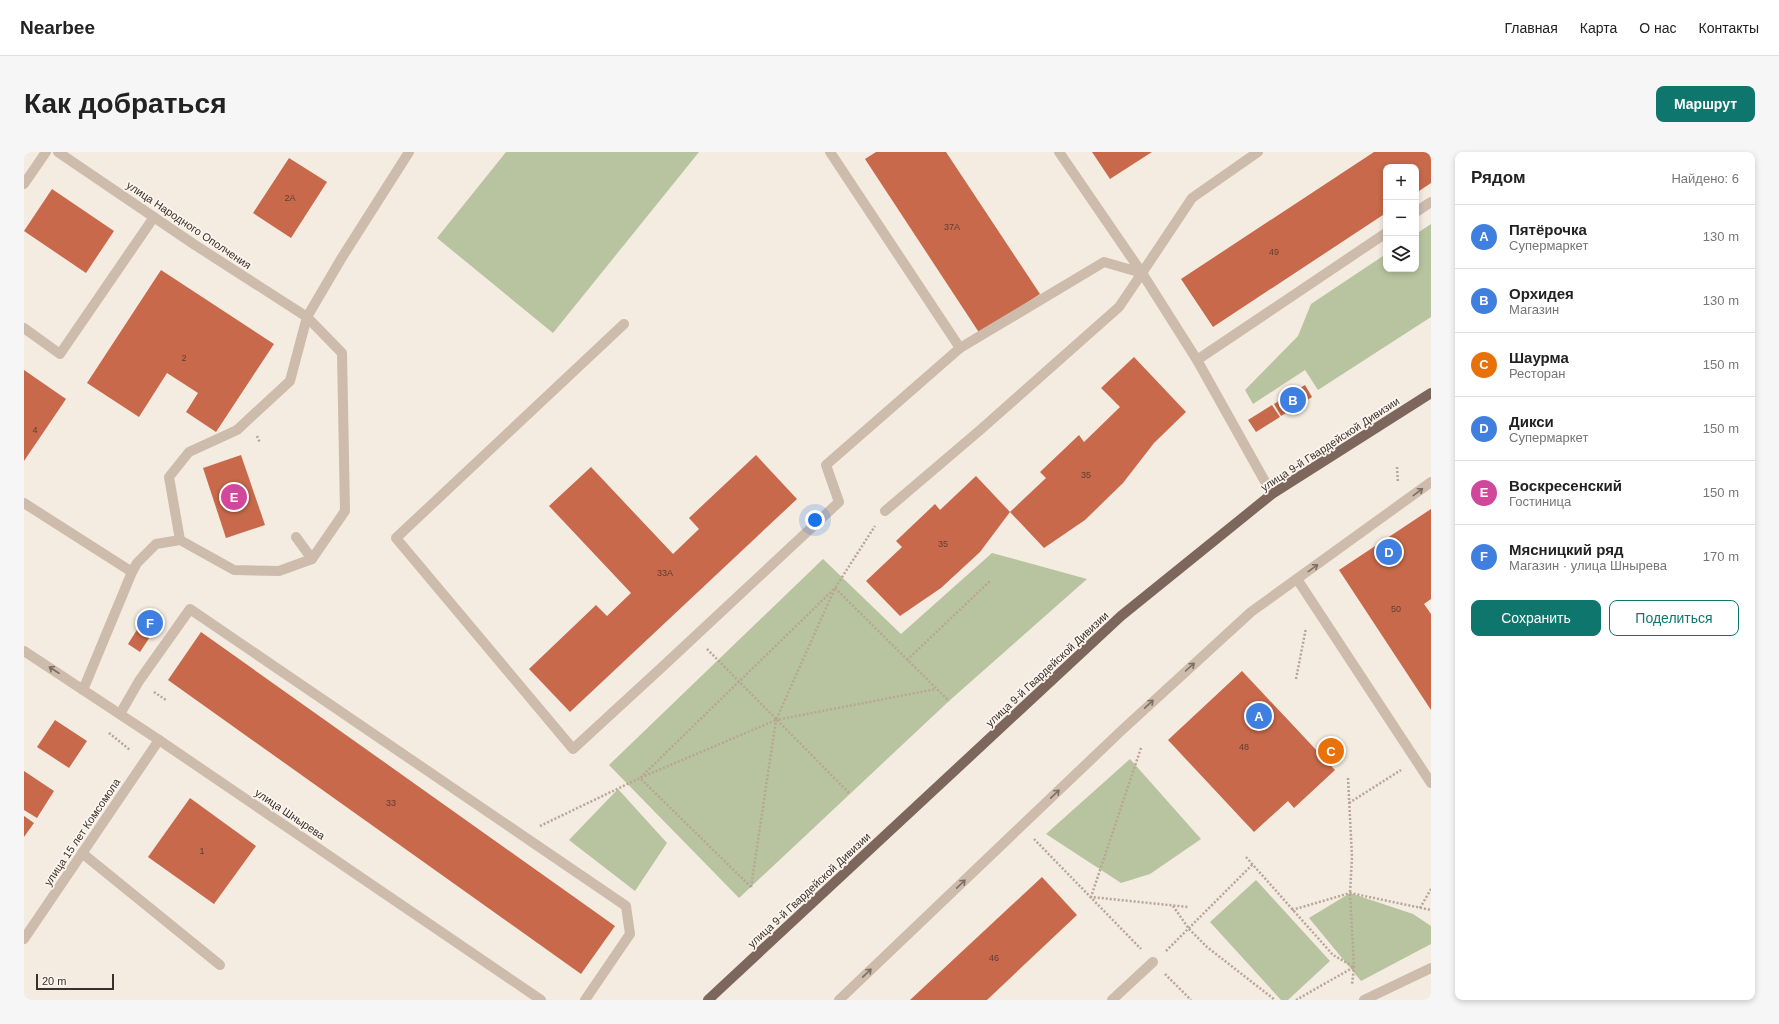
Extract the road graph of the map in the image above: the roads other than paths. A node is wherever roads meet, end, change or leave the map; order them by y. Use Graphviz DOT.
graph roads {
  1 [pos="46,152"];
  2 [pos="58,152"];
  3 [pos="409,152"];
  4 [pos="830,152"];
  5 [pos="1059,152"];
  6 [pos="1258,152"];
  7 [pos="24,184"];
  8 [pos="1431,202"];
  9 [pos="1419,210"];
  10 [pos="154,217"];
  11 [pos="1383,235"];
  12 [pos="1142,273"];
  13 [pos="307,317"];
  14 [pos="624,324"];
  15 [pos="24,328"];
  16 [pos="960,348"];
  17 [pos="1197,360"];
  18 [pos="1431,393"];
  19 [pos="1431,482"];
  20 [pos="1272,494"];
  21 [pos="24,503"];
  22 [pos="885,511"];
  23 [pos="296,537"];
  24 [pos="180,540"];
  25 [pos="312,559"];
  26 [pos="132,572"];
  27 [pos="1297,579"];
  28 [pos="24,651"];
  29 [pos="83,690"];
  30 [pos="120,714"];
  31 [pos="159,740"];
  32 [pos="1431,783"];
  33 [pos="82,853"];
  34 [pos="24,939"];
  35 [pos="1153,962"];
  36 [pos="220,965"];
  37 [pos="1431,968"];
  38 [pos="541,1000"];
  39 [pos="586,1000"];
  40 [pos="708,1000"];
  41 [pos="838,1000"];
  42 [pos="1112,1000"];
  43 [pos="1364,1000"];
  1 -- 7 [label="street"];
  2 -- 10 [label="street, улица Народного Ополчения"];
  3 -- 13 [label="street"];
  4 -- 16 [label="street"];
  5 -- 12 [label="street"];
  6 -- 12 [label="street"];
  8 -- 9 [label="street"];
  10 -- 13 [label="street, улица Народного Ополчения"];
  10 -- 15 [label="street"];
  11 -- 17 [label="street"];
  12 -- 16 [label="street"];
  12 -- 17 [label="street"];
  12 -- 22 [label="street"];
  13 -- 24 [label="street"];
  13 -- 25 [label="street, улица Народного Ополчения"];
  14 -- 16 [label="street"];
  17 -- 20 [label="street"];
  18 -- 20 [label="main road, улица 9-й Гвардейской Дивизии"];
  27 -- 19 [label="street, one-way"];
  20 -- 40 [label="main road, улица 9-й Гвардейской Дивизии"];
  21 -- 26 [label="street"];
  23 -- 25 [label="street"];
  24 -- 25 [label="street"];
  24 -- 26 [label="street"];
  26 -- 29 [label="street"];
  27 -- 32 [label="street"];
  41 -- 27 [label="street, one-way"];
  29 -- 28 [label="street, улица Шнырева, one-way"];
  29 -- 30 [label="street, улица Шнырева"];
  30 -- 31 [label="street, улица Шнырева"];
  30 -- 39 [label="street"];
  31 -- 33 [label="street, улица 15 лет Комсомола"];
  31 -- 38 [label="street, улица Шнырева"];
  33 -- 34 [label="street, улица 15 лет Комсомола"];
  33 -- 36 [label="street"];
  35 -- 42 [label="street"];
  37 -- 43 [label="street"];
}
